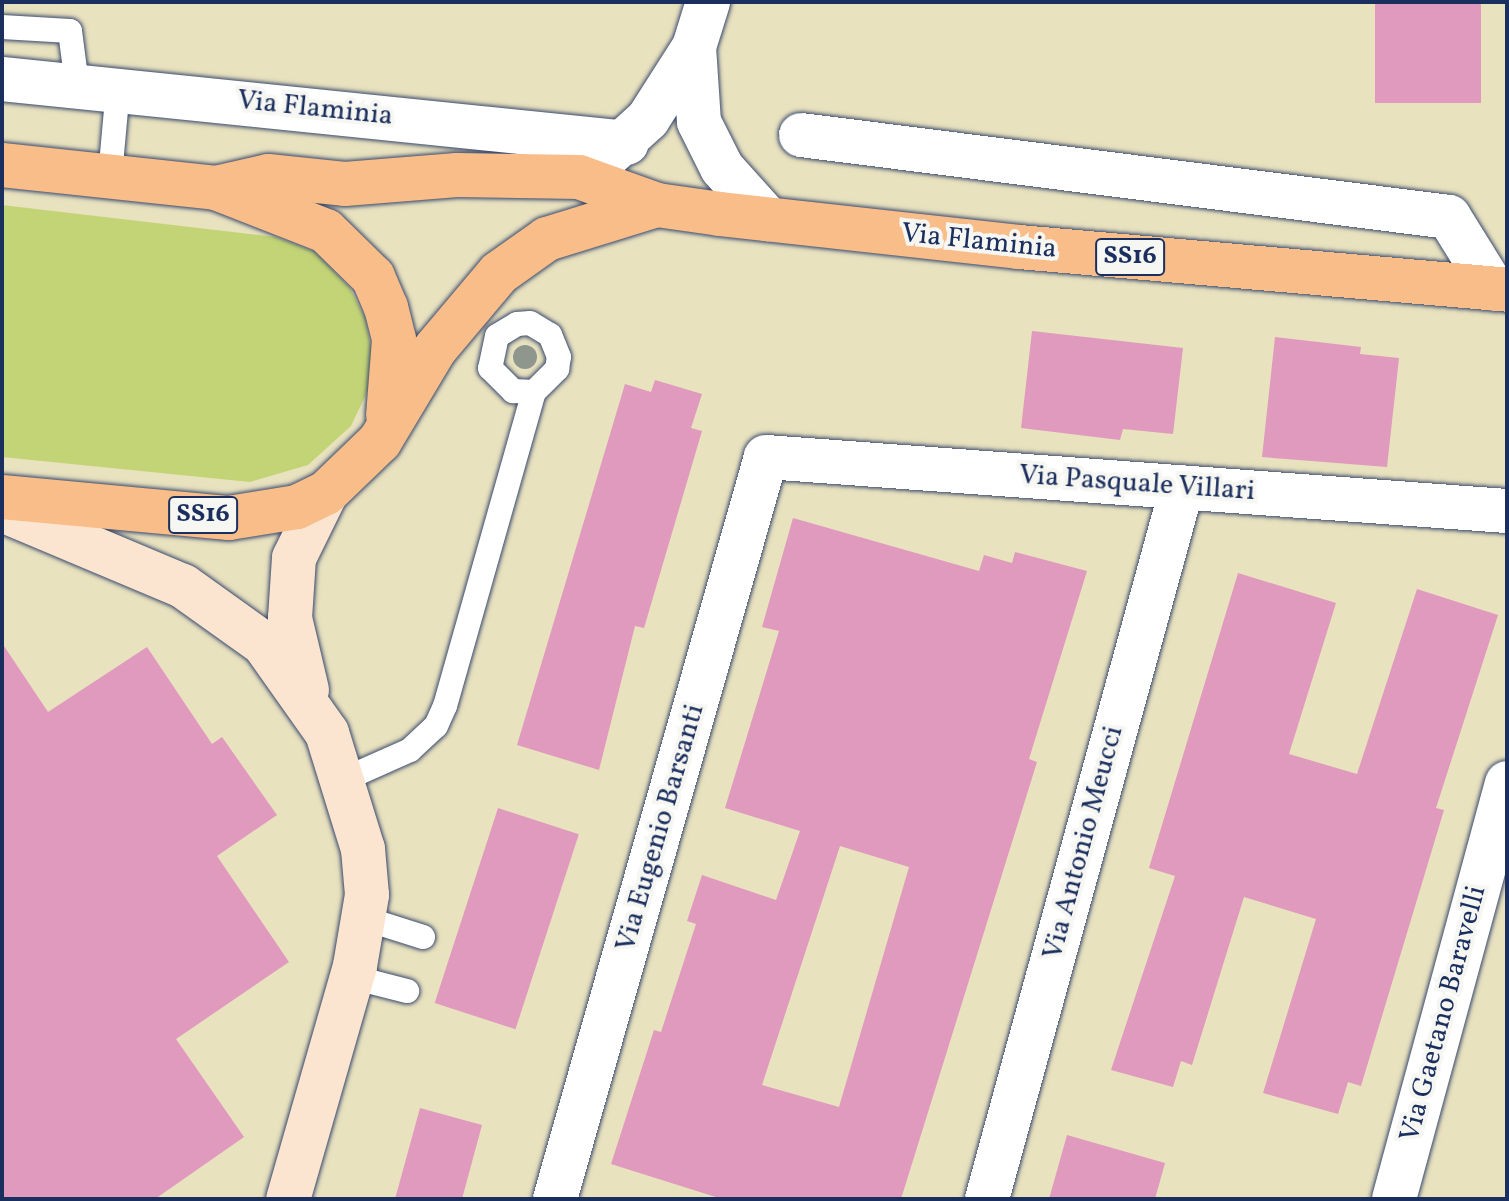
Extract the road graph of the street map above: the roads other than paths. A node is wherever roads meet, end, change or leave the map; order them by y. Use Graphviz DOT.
graph roads {
  1 [pos="708,2"];
  2 [pos="2,27"];
  3 [pos="694,47"];
  4 [pos="2,79"];
  5 [pos="98,86"];
  6 [pos="801,135"];
  7 [pos="575,157"];
  8 [pos="2,165"];
  9 [pos="110,176"];
  10 [pos="216,188"];
  11 [pos="657,205"];
  12 [pos="768,219"];
  13 [pos="1500,289"];
  14 [pos="534,392"];
  15 [pos="380,441"];
  16 [pos="766,457"];
  17 [pos="1182,487"];
  18 [pos="326,493"];
  19 [pos="2,497"];
  20 [pos="2,510"];
  21 [pos="1507,511"];
  22 [pos="311,707"];
  23 [pos="345,779"];
  24 [pos="1507,783"];
  25 [pos="363,918"];
  26 [pos="423,937"];
  27 [pos="352,977"];
  28 [pos="407,991"];
  29 [pos="288,1199"];
  30 [pos="555,1199"];
  31 [pos="987,1199"];
  32 [pos="1394,1199"];
  1 -- 3 [label="street"];
  2 -- 5 [label="lane"];
  3 -- 7 [label="street"];
  3 -- 12 [label="street"];
  4 -- 5 [label="street, Via Flaminia"];
  5 -- 7 [label="street, Via Flaminia"];
  5 -- 9 [label="lane"];
  6 -- 13 [label="street, Via Flaminia"];
  7 -- 10 [label="main road, Via Flaminia / SS16"];
  7 -- 11 [label="main road, Via Flaminia / SS16"];
  8 -- 9 [label="main road, Via Flaminia / SS16"];
  9 -- 10 [label="main road, Via Flaminia / SS16"];
  10 -- 15 [label="main road, Via Flaminia / SS16"];
  11 -- 12 [label="main road, Via Flaminia / SS16"];
  11 -- 15 [label="main road, Via Flaminia / SS16"];
  12 -- 13 [label="main road, Via Flaminia / SS16"];
  14 -- 23 [label="lane"];
  15 -- 18 [label="main road, Via Flaminia / SS16"];
  16 -- 17 [label="street, Via Pasquale Villari"];
  16 -- 30 [label="street, Via Eugenio Barsanti"];
  17 -- 21 [label="street, Via Pasquale Villari"];
  17 -- 31 [label="street, Via Antonio Meucci"];
  18 -- 19 [label="main road, Via Flaminia / SS16"];
  18 -- 22 [label="main road"];
  20 -- 22 [label="main road"];
  22 -- 23 [label="main road"];
  23 -- 25 [label="main road"];
  24 -- 32 [label="street, Via Gaetano Baravelli"];
  25 -- 26 [label="lane"];
  25 -- 27 [label="main road"];
  27 -- 28 [label="lane"];
  27 -- 29 [label="main road"];
}
